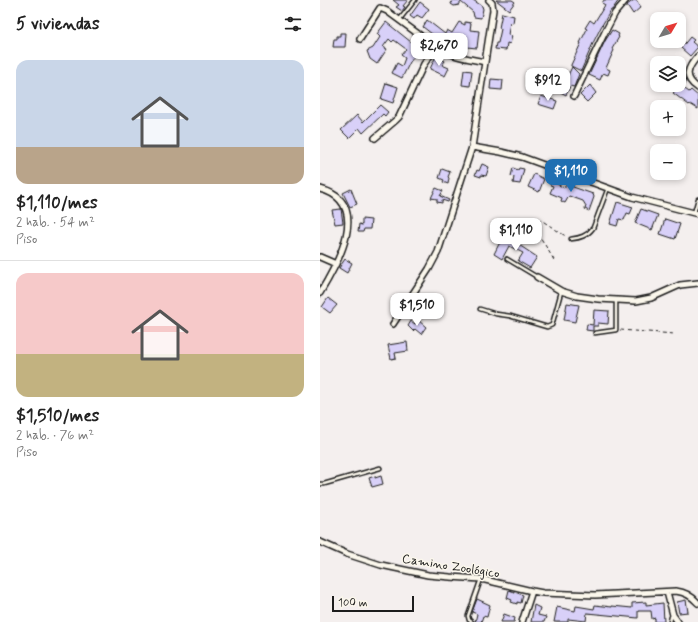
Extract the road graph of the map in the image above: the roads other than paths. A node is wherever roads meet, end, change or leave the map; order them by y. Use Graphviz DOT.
graph roads {
  1 [pos="415,0"];
  2 [pos="489,0"];
  3 [pos="626,0"];
  4 [pos="400,20"];
  5 [pos="360,39"];
  6 [pos="436,47"];
  7 [pos="698,56"];
  8 [pos="485,62"];
  9 [pos="698,88"];
  10 [pos="574,96"];
  11 [pos="375,138"];
  12 [pos="472,147"];
  13 [pos="608,188"];
  14 [pos="320,189"];
  15 [pos="698,198"];
  16 [pos="696,214"];
  17 [pos="571,239"];
  18 [pos="320,257"];
  19 [pos="507,259"];
  20 [pos="336,264"];
  21 [pos="536,277"];
  22 [pos="698,283"];
  23 [pos="561,291"];
  24 [pos="320,293"];
  25 [pos="616,300"];
  26 [pos="480,309"];
  27 [pos="393,324"];
  28 [pos="595,333"];
  29 [pos="380,468"];
  30 [pos="320,484"];
  31 [pos="320,542"];
  32 [pos="481,578"];
  33 [pos="532,591"];
  34 [pos="667,592"];
  35 [pos="698,603"];
  36 [pos="673,615"];
  37 [pos="472,622"];
  38 [pos="522,622"];
  39 [pos="670,622"];
  40 [pos="678,622"];
  1 -- 4 [label="lane"];
  2 -- 8 [label="street"];
  3 -- 10 [label="street"];
  4 -- 5 [label="street"];
  4 -- 6 [label="street"];
  6 -- 8 [label="street"];
  6 -- 11 [label="street"];
  7 -- 9 [label="street"];
  8 -- 12 [label="street"];
  12 -- 13 [label="street"];
  12 -- 27 [label="street"];
  13 -- 16 [label="street"];
  13 -- 17 [label="lane"];
  14 -- 20 [label="street"];
  15 -- 16 [label="lane"];
  18 -- 20 [label="street"];
  19 -- 21 [label="lane"];
  20 -- 24 [label="street"];
  21 -- 23 [label="street"];
  22 -- 25 [label="street"];
  23 -- 25 [label="street"];
  23 -- 26 [label="lane"];
  25 -- 28 [label="lane"];
  29 -- 30 [label="lane"];
  31 -- 32 [label="street, Camino Zoológico"];
  32 -- 33 [label="street, Camino Zoológico"];
  32 -- 37 [label="lane"];
  33 -- 34 [label="street, Camino Zoológico"];
  33 -- 38 [label="street"];
  34 -- 35 [label="street, Camino Zoológico"];
  34 -- 36 [label="street"];
  36 -- 39 [label="lane"];
  36 -- 40 [label="street"];
}
